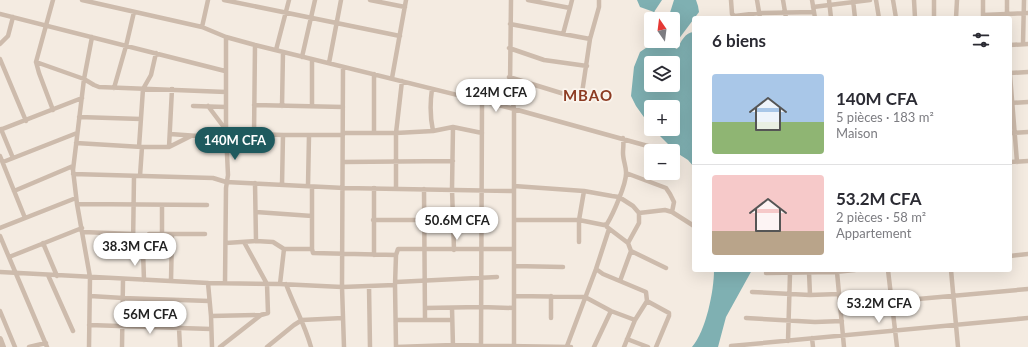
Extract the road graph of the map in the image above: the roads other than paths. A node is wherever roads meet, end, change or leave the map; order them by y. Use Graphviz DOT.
graph roads {
  1 [pos="53,0"];
  2 [pos="82,0"];
  3 [pos="208,0"];
  4 [pos="224,0"];
  5 [pos="289,0"];
  6 [pos="315,0"];
  7 [pos="341,0"];
  8 [pos="370,0"];
  9 [pos="406,0"];
  10 [pos="511,0"];
  11 [pos="528,0"];
  12 [pos="572,0"];
  13 [pos="599,0"];
  14 [pos="731,0"];
  15 [pos="757,0"];
  16 [pos="783,0"];
  17 [pos="812,0"];
  18 [pos="870,0"];
  19 [pos="876,0"];
  20 [pos="893,0"];
  21 [pos="914,0"];
  22 [pos="934,0"];
  23 [pos="957,0"];
  24 [pos="983,0"];
  25 [pos="1007,0"];
  26 [pos="1024,0"];
  27 [pos="853,1"];
  28 [pos="104,2"];
  29 [pos="829,3"];
  30 [pos="405,7"];
  31 [pos="570,8"];
  32 [pos="814,10"];
  33 [pos="134,12"];
  34 [pos="286,13"];
  35 [pos="1026,13"];
  36 [pos="0,14"];
  37 [pos="785,15"];
  38 [pos="759,16"];
  39 [pos="815,16"];
  40 [pos="831,16"];
  41 [pos="855,16"];
  42 [pos="879,16"];
  43 [pos="896,16"];
  44 [pos="915,16"];
  45 [pos="934,16"];
  46 [pos="956,16"];
  47 [pos="983,16"];
  48 [pos="1007,16"];
  49 [pos="13,17"];
  50 [pos="311,18"];
  51 [pos="337,23"];
  52 [pos="510,24"];
  53 [pos="47,26"];
  54 [pos="202,27"];
  55 [pos="563,34"];
  56 [pos="400,36"];
  57 [pos="92,37"];
  58 [pos="226,37"];
  59 [pos="590,38"];
  60 [pos="0,44"];
  61 [pos="1026,44"];
  62 [pos="255,45"];
  63 [pos="1012,45"];
  64 [pos="126,46"];
  65 [pos="509,48"];
  66 [pos="276,50"];
  67 [pos="283,52"];
  68 [pos="156,53"];
  69 [pos="302,57"];
  70 [pos="0,59"];
  71 [pos="312,59"];
  72 [pos="36,62"];
  73 [pos="328,63"];
  74 [pos="587,66"];
  75 [pos="343,67"];
  76 [pos="225,71"];
  77 [pos="1028,72"];
  78 [pos="374,74"];
  79 [pos="1012,74"];
  80 [pos="509,77"];
  81 [pos="392,78"];
  82 [pos="84,79"];
  83 [pos="402,80"];
  84 [pos="114,88"];
  85 [pos="143,88"];
  86 [pos="172,89"];
  87 [pos="432,89"];
  88 [pos="226,92"];
  89 [pos="82,98"];
  90 [pos="482,102"];
  91 [pos="1028,102"];
  92 [pos="1012,103"];
  93 [pos="254,105"];
  94 [pos="193,106"];
  95 [pos="208,106"];
  96 [pos="282,106"];
  97 [pos="312,106"];
  98 [pos="226,107"];
  99 [pos="343,107"];
  100 [pos="514,109"];
  101 [pos="53,110"];
  102 [pos="79,117"];
  103 [pos="141,119"];
  104 [pos="26,121"];
  105 [pos="453,127"];
  106 [pos="1,130"];
  107 [pos="433,131"];
  108 [pos="1028,132"];
  109 [pos="77,133"];
  110 [pos="374,133"];
  111 [pos="396,133"];
  112 [pos="482,133"];
  113 [pos="1012,133"];
  114 [pos="170,134"];
  115 [pos="226,134"];
  116 [pos="343,134"];
  117 [pos="254,135"];
  118 [pos="283,135"];
  119 [pos="309,135"];
  120 [pos="191,136"];
  121 [pos="623,138"];
  122 [pos="76,143"];
  123 [pos="644,145"];
  124 [pos="140,147"];
  125 [pos="169,147"];
  126 [pos="0,156"];
  127 [pos="13,158"];
  128 [pos="453,161"];
  129 [pos="1028,161"];
  130 [pos="2,162"];
  131 [pos="344,162"];
  132 [pos="396,162"];
  133 [pos="1012,162"];
  134 [pos="1017,162"];
  135 [pos="73,166"];
  136 [pos="626,172"];
  137 [pos="73,174"];
  138 [pos="137,176"];
  139 [pos="226,182"];
  140 [pos="255,183"];
  141 [pos="282,185"];
  142 [pos="310,186"];
  143 [pos="344,188"];
  144 [pos="374,188"];
  145 [pos="514,188"];
  146 [pos="396,189"];
  147 [pos="424,189"];
  148 [pos="452,189"];
  149 [pos="481,190"];
  150 [pos="14,191"];
  151 [pos="584,191"];
  152 [pos="619,197"];
  153 [pos="76,198"];
  154 [pos="77,204"];
  155 [pos="134,205"];
  156 [pos="162,205"];
  157 [pos="207,205"];
  158 [pos="256,212"];
  159 [pos="672,212"];
  160 [pos="639,213"];
  161 [pos="312,216"];
  162 [pos="25,218"];
  163 [pos="373,220"];
  164 [pos="424,220"];
  165 [pos="514,220"];
  166 [pos="579,220"];
  167 [pos="604,225"];
  168 [pos="692,225"];
  169 [pos="0,228"];
  170 [pos="609,229"];
  171 [pos="82,230"];
  172 [pos="133,234"];
  173 [pos="149,234"];
  174 [pos="162,234"];
  175 [pos="172,234"];
  176 [pos="205,234"];
  177 [pos="0,236"];
  178 [pos="256,240"];
  179 [pos="244,242"];
  180 [pos="579,242"];
  181 [pos="43,243"];
  182 [pos="226,243"];
  183 [pos="628,243"];
  184 [pos="284,249"];
  185 [pos="312,249"];
  186 [pos="481,249"];
  187 [pos="514,249"];
  188 [pos="424,250"];
  189 [pos="454,250"];
  190 [pos="631,251"];
  191 [pos="343,254"];
  192 [pos="1028,254"];
  193 [pos="374,255"];
  194 [pos="396,255"];
  195 [pos="1012,256"];
  196 [pos="9,257"];
  197 [pos="514,266"];
  198 [pos="563,266"];
  199 [pos="666,268"];
  200 [pos="596,269"];
  201 [pos="0,272"];
  202 [pos="787,272"];
  203 [pos="811,272"];
  204 [pos="836,272"];
  205 [pos="888,272"];
  206 [pos="951,272"];
  207 [pos="17,273"];
  208 [pos="766,273"];
  209 [pos="48,275"];
  210 [pos="57,276"];
  211 [pos="90,277"];
  212 [pos="497,277"];
  213 [pos="123,279"];
  214 [pos="481,279"];
  215 [pos="144,280"];
  216 [pos="424,280"];
  217 [pos="620,280"];
  218 [pos="171,281"];
  219 [pos="208,283"];
  220 [pos="225,283"];
  221 [pos="396,283"];
  222 [pos="267,284"];
  223 [pos="280,284"];
  224 [pos="286,284"];
  225 [pos="369,286"];
  226 [pos="342,287"];
  227 [pos="1028,288"];
  228 [pos="752,292"];
  229 [pos="789,294"];
  230 [pos="839,294"];
  231 [pos="810,295"];
  232 [pos="953,295"];
  233 [pos="90,296"];
  234 [pos="514,296"];
  235 [pos="551,296"];
  236 [pos="585,297"];
  237 [pos="123,298"];
  238 [pos="647,300"];
  239 [pos="210,301"];
  240 [pos="891,301"];
  241 [pos="840,306"];
  242 [pos="481,307"];
  243 [pos="425,308"];
  244 [pos="452,308"];
  245 [pos="514,308"];
  246 [pos="0,311"];
  247 [pos="611,311"];
  248 [pos="261,315"];
  249 [pos="211,316"];
  250 [pos="343,318"];
  251 [pos="551,318"];
  252 [pos="746,318"];
  253 [pos="1028,318"];
  254 [pos="425,319"];
  255 [pos="302,320"];
  256 [pos="396,320"];
  257 [pos="452,320"];
  258 [pos="635,320"];
  259 [pos="788,321"];
  260 [pos="842,321"];
  261 [pos="90,325"];
  262 [pos="956,325"];
  263 [pos="122,326"];
  264 [pos="180,328"];
  265 [pos="211,329"];
  266 [pos="73,331"];
  267 [pos="895,331"];
  268 [pos="843,336"];
  269 [pos="812,338"];
  270 [pos="0,339"];
  271 [pos="627,339"];
  272 [pos="782,341"];
  273 [pos="788,341"];
  274 [pos="47,345"];
  275 [pos="453,346"];
  276 [pos="481,346"];
  277 [pos="731,346"];
  278 [pos="753,346"];
  279 [pos="3,347"];
  280 [pos="15,347"];
  281 [pos="29,347"];
  282 [pos="89,347"];
  283 [pos="122,347"];
  284 [pos="180,347"];
  285 [pos="212,347"];
  286 [pos="220,347"];
  287 [pos="267,347"];
  288 [pos="311,347"];
  289 [pos="344,347"];
  290 [pos="370,347"];
  291 [pos="396,347"];
  292 [pos="514,347"];
  293 [pos="566,347"];
  294 [pos="594,347"];
  295 [pos="624,347"];
  296 [pos="648,347"];
  297 [pos="656,347"];
  298 [pos="783,347"];
  299 [pos="813,347"];
  300 [pos="844,347"];
  301 [pos="897,347"];
  302 [pos="958,347"];
  1 -- 53 [label="street"];
  2 -- 28 [label="street"];
  3 -- 54 [label="street"];
  4 -- 34 [label="street"];
  5 -- 34 [label="street"];
  6 -- 50 [label="street"];
  7 -- 51 [label="street"];
  8 -- 30 [label="street"];
  9 -- 30 [label="street"];
  10 -- 52 [label="street"];
  11 -- 31 [label="street"];
  12 -- 31 [label="street"];
  13 -- 59 [label="street"];
  14 -- 38 [label="street"];
  15 -- 38 [label="street"];
  16 -- 37 [label="street"];
  17 -- 32 [label="street"];
  18 -- 27 [label="street"];
  19 -- 42 [label="street"];
  20 -- 43 [label="street"];
  21 -- 44 [label="street"];
  22 -- 45 [label="street"];
  23 -- 46 [label="street"];
  24 -- 47 [label="street"];
  25 -- 48 [label="street"];
  26 -- 35 [label="street"];
  27 -- 29 [label="street"];
  27 -- 41 [label="street"];
  28 -- 33 [label="street"];
  29 -- 32 [label="street"];
  29 -- 40 [label="street"];
  30 -- 56 [label="street"];
  31 -- 55 [label="street"];
  32 -- 37 [label="street"];
  32 -- 39 [label="street"];
  33 -- 54 [label="street"];
  33 -- 64 [label="street"];
  34 -- 50 [label="street"];
  34 -- 66 [label="street"];
  35 -- 48 [label="street"];
  35 -- 61 [label="street"];
  36 -- 49 [label="street"];
  37 -- 38 [label="street"];
  47 -- 48 [label="street"];
  49 -- 53 [label="street"];
  49 -- 60 [label="street"];
  50 -- 51 [label="street"];
  50 -- 69 [label="street"];
  51 -- 56 [label="street"];
  51 -- 73 [label="street"];
  52 -- 55 [label="street"];
  52 -- 65 [label="street"];
  53 -- 57 [label="street"];
  53 -- 72 [label="street"];
  54 -- 58 [label="street"];
  55 -- 59 [label="street"];
  56 -- 81 [label="street"];
  57 -- 64 [label="street"];
  57 -- 82 [label="street"];
  58 -- 62 [label="street"];
  58 -- 76 [label="street"];
  59 -- 74 [label="street"];
  61 -- 63 [label="street"];
  62 -- 66 [label="street"];
  62 -- 93 [label="street"];
  64 -- 68 [label="street"];
  64 -- 84 [label="street"];
  65 -- 74 [label="street"];
  65 -- 80 [label="street"];
  66 -- 67 [label="street"];
  67 -- 69 [label="street"];
  67 -- 96 [label="street"];
  68 -- 76 [label="street"];
  68 -- 85 [label="street"];
  69 -- 71 [label="street"];
  70 -- 104 [label="street"];
  71 -- 73 [label="street"];
  71 -- 97 [label="street"];
  72 -- 82 [label="street"];
  72 -- 101 [label="street"];
  73 -- 75 [label="street"];
  74 -- 80 [label="street"];
  75 -- 78 [label="street"];
  75 -- 99 [label="street"];
  76 -- 88 [label="street"];
  77 -- 79 [label="street"];
  78 -- 81 [label="street"];
  78 -- 110 [label="street"];
  80 -- 100 [label="street"];
  81 -- 83 [label="street"];
  82 -- 84 [label="street"];
  82 -- 89 [label="street"];
  83 -- 87 [label="street"];
  83 -- 111 [label="street"];
  84 -- 85 [label="street"];
  85 -- 86 [label="street"];
  85 -- 103 [label="street"];
  86 -- 88 [label="street"];
  86 -- 114 [label="street"];
  87 -- 90 [label="street"];
  87 -- 107 [label="street"];
  88 -- 98 [label="street"];
  89 -- 101 [label="street"];
  89 -- 102 [label="street"];
  90 -- 100 [label="street"];
  90 -- 112 [label="street"];
  91 -- 92 [label="street"];
  93 -- 96 [label="street"];
  93 -- 117 [label="street"];
  94 -- 95 [label="street"];
  95 -- 98 [label="street"];
  95 -- 115 [label="street"];
  96 -- 97 [label="street"];
  97 -- 99 [label="street"];
  98 -- 115 [label="street"];
  99 -- 116 [label="street"];
  100 -- 121 [label="street"];
  100 -- 145 [label="street"];
  101 -- 104 [label="street"];
  102 -- 103 [label="street"];
  102 -- 109 [label="street"];
  103 -- 124 [label="street"];
  104 -- 106 [label="street"];
  105 -- 107 [label="street"];
  105 -- 112 [label="street"];
  105 -- 128 [label="street"];
  106 -- 127 [label="street"];
  107 -- 111 [label="street"];
  108 -- 113 [label="street"];
  109 -- 122 [label="street"];
  109 -- 127 [label="street"];
  110 -- 111 [label="street"];
  110 -- 116 [label="street"];
  111 -- 132 [label="street"];
  112 -- 149 [label="street"];
  113 -- 134 [label="street"];
  114 -- 120 [label="street"];
  114 -- 125 [label="street"];
  115 -- 117 [label="street"];
  115 -- 120 [label="street"];
  115 -- 139 [label="street"];
  116 -- 119 [label="street"];
  116 -- 131 [label="street"];
  117 -- 118 [label="street"];
  118 -- 119 [label="street"];
  118 -- 141 [label="street"];
  119 -- 142 [label="street"];
  120 -- 125 [label="street"];
  121 -- 123 [label="street"];
  121 -- 136 [label="street"];
  122 -- 124 [label="street"];
  122 -- 135 [label="street"];
  124 -- 125 [label="street"];
  124 -- 138 [label="street"];
  126 -- 130 [label="street"];
  127 -- 130 [label="street"];
  128 -- 132 [label="street"];
  128 -- 148 [label="street"];
  129 -- 134 [label="street"];
  130 -- 150 [label="street"];
  131 -- 132 [label="street"];
  131 -- 143 [label="street"];
  132 -- 146 [label="street"];
  133 -- 134 [label="street"];
  135 -- 137 [label="street"];
  135 -- 150 [label="street"];
  136 -- 152 [label="street"];
  136 -- 159 [label="street"];
  137 -- 138 [label="street"];
  137 -- 153 [label="street"];
  138 -- 139 [label="street"];
  138 -- 155 [label="street"];
  139 -- 140 [label="street"];
  139 -- 182 [label="street"];
  140 -- 141 [label="street"];
  140 -- 158 [label="street"];
  141 -- 142 [label="street"];
  142 -- 143 [label="street"];
  142 -- 161 [label="street"];
  143 -- 144 [label="street"];
  143 -- 191 [label="street"];
  144 -- 146 [label="street"];
  144 -- 163 [label="street"];
  145 -- 149 [label="street"];
  145 -- 151 [label="street"];
  145 -- 165 [label="street"];
  146 -- 147 [label="street"];
  147 -- 148 [label="street"];
  147 -- 164 [label="street"];
  148 -- 149 [label="street"];
  148 -- 189 [label="street"];
  149 -- 186 [label="street"];
  150 -- 162 [label="street"];
  151 -- 152 [label="street"];
  151 -- 166 [label="street"];
  152 -- 160 [label="street"];
  152 -- 167 [label="street"];
  153 -- 154 [label="street"];
  153 -- 162 [label="street"];
  154 -- 155 [label="street"];
  154 -- 171 [label="street"];
  155 -- 156 [label="street"];
  155 -- 172 [label="street"];
  156 -- 157 [label="street"];
  156 -- 174 [label="street"];
  158 -- 161 [label="street"];
  158 -- 178 [label="street"];
  159 -- 160 [label="street"];
  159 -- 168 [label="street"];
  160 -- 183 [label="street"];
  161 -- 185 [label="street"];
  162 -- 169 [label="street"];
  163 -- 164 [label="street"];
  163 -- 193 [label="street"];
  164 -- 188 [label="street"];
  165 -- 166 [label="street"];
  165 -- 187 [label="street"];
  166 -- 167 [label="street"];
  166 -- 180 [label="street"];
  167 -- 170 [label="street"];
  170 -- 183 [label="street"];
  170 -- 200 [label="street"];
  171 -- 172 [label="street"];
  171 -- 181 [label="street"];
  171 -- 211 [label="street"];
  172 -- 215 [label="street"];
  173 -- 174 [label="street"];
  174 -- 175 [label="street"];
  175 -- 176 [label="street"];
  175 -- 218 [label="street"];
  177 -- 196 [label="street"];
  178 -- 179 [label="street"];
  178 -- 184 [label="street"];
  179 -- 182 [label="street"];
  179 -- 222 [label="street"];
  181 -- 196 [label="street"];
  181 -- 210 [label="street"];
  182 -- 220 [label="street"];
  183 -- 190 [label="street"];
  184 -- 185 [label="street"];
  184 -- 223 [label="street"];
  185 -- 191 [label="street"];
  186 -- 187 [label="street"];
  186 -- 189 [label="street"];
  186 -- 214 [label="street"];
  187 -- 197 [label="street"];
  188 -- 189 [label="street"];
  188 -- 194 [label="street"];
  188 -- 216 [label="street"];
  190 -- 199 [label="street"];
  190 -- 217 [label="street"];
  191 -- 193 [label="street"];
  191 -- 226 [label="street"];
  192 -- 195 [label="street"];
  193 -- 194 [label="street"];
  194 -- 221 [label="street"];
  196 -- 207 [label="street"];
  197 -- 198 [label="street"];
  197 -- 234 [label="street"];
  200 -- 217 [label="street"];
  200 -- 236 [label="street"];
  201 -- 207 [label="street"];
  202 -- 203 [label="street"];
  202 -- 208 [label="street"];
  202 -- 229 [label="street"];
  203 -- 231 [label="street"];
  204 -- 230 [label="street"];
  205 -- 240 [label="street"];
  206 -- 232 [label="street"];
  207 -- 209 [label="street"];
  207 -- 274 [label="street"];
  209 -- 210 [label="street"];
  209 -- 266 [label="street"];
  210 -- 211 [label="street"];
  211 -- 213 [label="street"];
  211 -- 233 [label="street"];
  212 -- 214 [label="street"];
  213 -- 215 [label="street"];
  213 -- 237 [label="street"];
  214 -- 216 [label="street"];
  214 -- 242 [label="street"];
  215 -- 218 [label="street"];
  216 -- 221 [label="street"];
  216 -- 243 [label="street"];
  217 -- 238 [label="street"];
  218 -- 219 [label="street"];
  219 -- 220 [label="street"];
  219 -- 239 [label="street"];
  220 -- 222 [label="street"];
  221 -- 225 [label="street"];
  221 -- 256 [label="street"];
  222 -- 223 [label="street"];
  222 -- 248 [label="street"];
  223 -- 224 [label="street"];
  224 -- 226 [label="street"];
  224 -- 255 [label="street"];
  225 -- 226 [label="street"];
  225 -- 290 [label="street"];
  226 -- 250 [label="street"];
  227 -- 232 [label="street"];
  228 -- 229 [label="street"];
  229 -- 231 [label="street"];
  229 -- 259 [label="street"];
  230 -- 231 [label="street"];
  230 -- 241 [label="street"];
  232 -- 240 [label="street"];
  232 -- 262 [label="street"];
  233 -- 237 [label="street"];
  233 -- 261 [label="street"];
  234 -- 235 [label="street"];
  234 -- 245 [label="street"];
  235 -- 236 [label="street"];
  235 -- 251 [label="street"];
  236 -- 247 [label="street"];
  236 -- 293 [label="street"];
  237 -- 239 [label="street"];
  237 -- 263 [label="street"];
  238 -- 258 [label="street"];
  238 -- 297 [label="street"];
  239 -- 249 [label="street"];
  240 -- 241 [label="street"];
  240 -- 267 [label="street"];
  241 -- 260 [label="street"];
  242 -- 244 [label="street"];
  242 -- 245 [label="street"];
  242 -- 276 [label="street"];
  243 -- 244 [label="street"];
  243 -- 254 [label="street"];
  244 -- 257 [label="street"];
  245 -- 292 [label="street"];
  246 -- 280 [label="street"];
  247 -- 258 [label="street"];
  247 -- 294 [label="street"];
  248 -- 249 [label="street"];
  248 -- 286 [label="street"];
  249 -- 265 [label="street"];
  250 -- 255 [label="street"];
  250 -- 289 [label="street"];
  252 -- 259 [label="street"];
  253 -- 262 [label="street"];
  254 -- 256 [label="street"];
  254 -- 257 [label="street"];
  255 -- 287 [label="street"];
  255 -- 288 [label="street"];
  256 -- 291 [label="street"];
  257 -- 275 [label="street"];
  258 -- 271 [label="street"];
  259 -- 260 [label="street"];
  259 -- 273 [label="street"];
  260 -- 268 [label="street"];
  261 -- 263 [label="street"];
  261 -- 282 [label="street"];
  262 -- 267 [label="street"];
  262 -- 302 [label="street"];
  263 -- 264 [label="street"];
  263 -- 283 [label="street"];
  264 -- 265 [label="street"];
  264 -- 284 [label="street"];
  265 -- 285 [label="street"];
  267 -- 268 [label="street"];
  267 -- 301 [label="street"];
  268 -- 269 [label="street"];
  268 -- 300 [label="street"];
  269 -- 273 [label="street"];
  269 -- 299 [label="street"];
  270 -- 279 [label="street"];
  271 -- 295 [label="street"];
  271 -- 296 [label="street"];
  272 -- 273 [label="street"];
  272 -- 278 [label="street"];
  272 -- 298 [label="street"];
  274 -- 281 [label="street"];
  275 -- 276 [label="street"];
  275 -- 291 [label="street"];
  276 -- 292 [label="street"];
  277 -- 278 [label="street"];
  292 -- 293 [label="street"];
}
